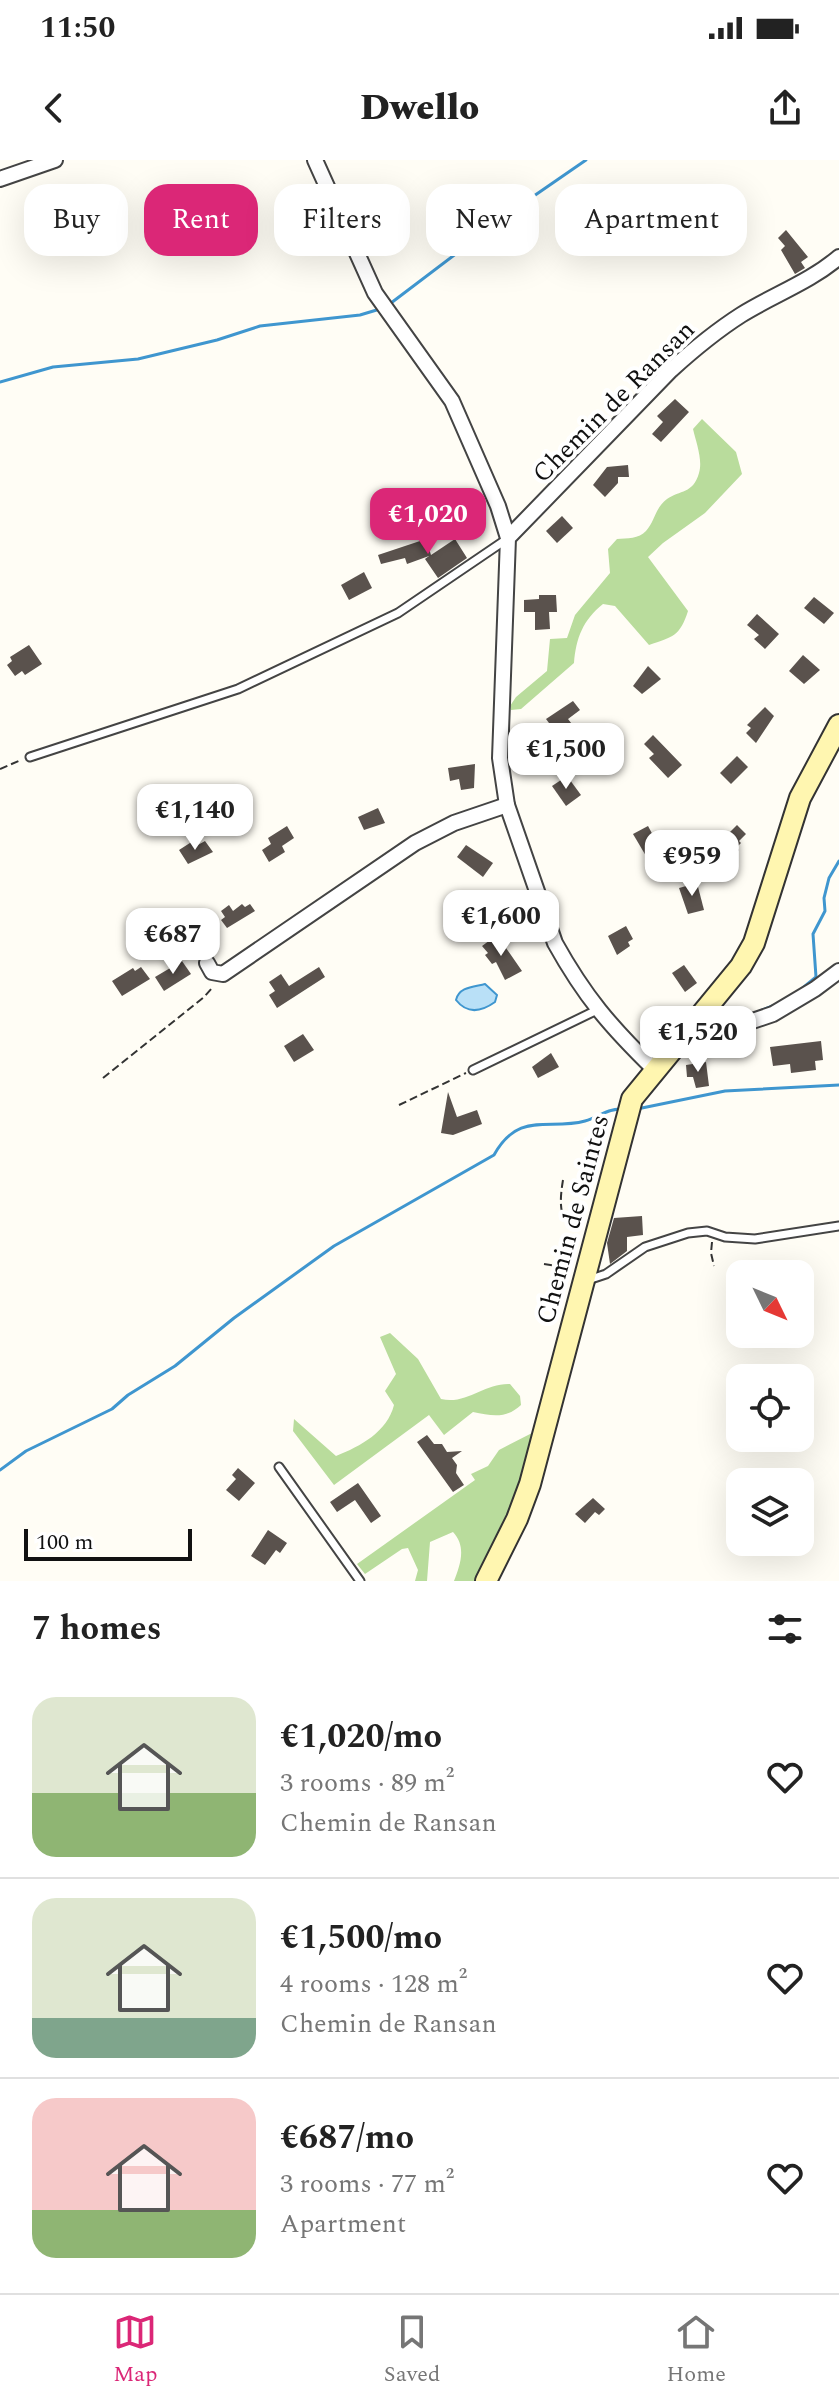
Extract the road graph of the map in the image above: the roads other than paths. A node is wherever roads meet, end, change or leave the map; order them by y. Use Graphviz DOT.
graph roads {
  1 [pos="55,160"];
  2 [pos="315,160"];
  3 [pos="0,179"];
  4 [pos="839,257"];
  5 [pos="508,538"];
  6 [pos="839,725"];
  7 [pos="30,757"];
  8 [pos="507,805"];
  9 [pos="207,963"];
  10 [pos="839,971"];
  11 [pos="597,1010"];
  12 [pos="672,1048"];
  13 [pos="654,1069"];
  14 [pos="473,1070"];
  15 [pos="839,1226"];
  16 [pos="584,1275"];
  17 [pos="279,1467"];
  18 [pos="360,1581"];
  19 [pos="486,1581"];
  1 -- 3 [label="street"];
  2 -- 5 [label="street"];
  4 -- 5 [label="street, Chemin de Ransan"];
  5 -- 7 [label="lane"];
  5 -- 8 [label="street"];
  6 -- 12 [label="street, Chemin de Saintes"];
  8 -- 9 [label="street"];
  8 -- 11 [label="street"];
  10 -- 12 [label="street"];
  11 -- 13 [label="street"];
  11 -- 14 [label="lane"];
  12 -- 13 [label="street, Chemin de Saintes"];
  13 -- 16 [label="street, Chemin de Saintes"];
  15 -- 16 [label="lane"];
  16 -- 19 [label="street, Chemin de Saintes"];
  17 -- 18 [label="lane"];
}
